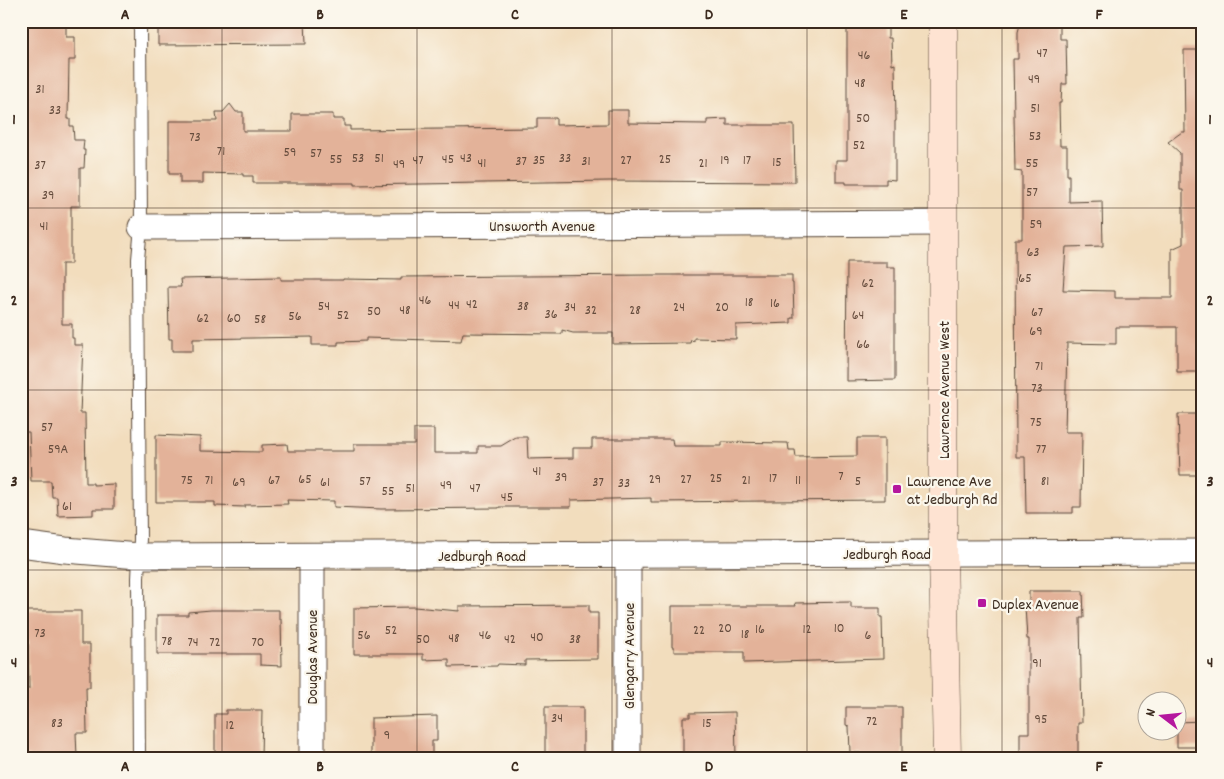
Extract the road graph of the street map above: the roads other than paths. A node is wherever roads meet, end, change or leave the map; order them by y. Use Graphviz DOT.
graph roads {
  1 [pos="140,21"];
  2 [pos="943,21"];
  3 [pos="943,223"];
  4 [pos="141,227"];
  5 [pos="21,544"];
  6 [pos="1203,552"];
  7 [pos="943,553"];
  8 [pos="628,555"];
  9 [pos="139,556"];
  10 [pos="312,556"];
  11 [pos="139,758"];
  12 [pos="312,758"];
  13 [pos="628,758"];
  14 [pos="947,758"];
  1 -- 4 [label="lane"];
  2 -- 3 [label="main road, Lawrence Avenue West"];
  3 -- 4 [label="street, Unsworth Avenue"];
  3 -- 7 [label="main road, Lawrence Avenue West"];
  4 -- 9 [label="lane"];
  5 -- 9 [label="street, Jedburgh Road"];
  6 -- 7 [label="street"];
  7 -- 8 [label="street, Jedburgh Road"];
  7 -- 14 [label="main road, Lawrence Avenue West"];
  8 -- 10 [label="street, Jedburgh Road"];
  8 -- 13 [label="street, Glengarry Avenue"];
  9 -- 10 [label="street, Jedburgh Road"];
  9 -- 11 [label="lane"];
  10 -- 12 [label="street, Douglas Avenue"];
}
